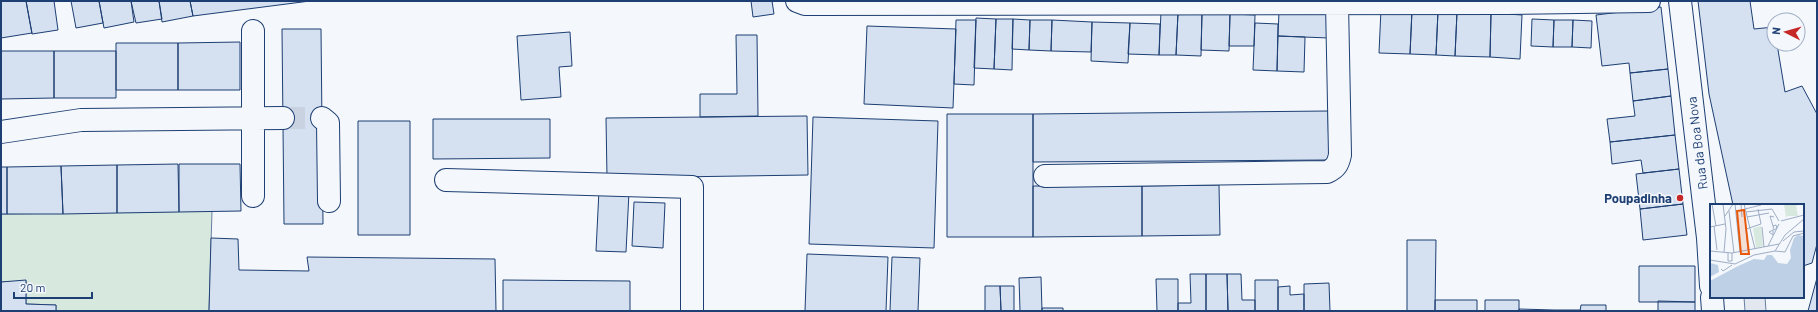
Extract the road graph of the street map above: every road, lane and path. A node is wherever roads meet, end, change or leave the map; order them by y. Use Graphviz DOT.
graph roads {
  1 [pos="798,1"];
  2 [pos="1649,1"];
  3 [pos="1680,1"];
  4 [pos="1337,3"];
  5 [pos="253,31"];
  6 [pos="253,118"];
  7 [pos="283,118"];
  8 [pos="322,118"];
  9 [pos="1,132"];
  10 [pos="1045,176"];
  11 [pos="446,180"];
  12 [pos="253,196"];
  13 [pos="329,201"];
  14 [pos="1710,270"];
  15 [pos="1712,298"];
  16 [pos="692,311"];
  17 [pos="1713,311"];
  1 -- 4 [label="street"];
  2 -- 4 [label="street"];
  3 -- 14 [label="street, Rua da Boa Nova"];
  4 -- 10 [label="street"];
  5 -- 6 [label="street"];
  6 -- 7 [label="street"];
  6 -- 9 [label="street"];
  6 -- 12 [label="street"];
  8 -- 13 [label="street"];
  11 -- 16 [label="street"];
  15 -- 17 [label="street"];
}
